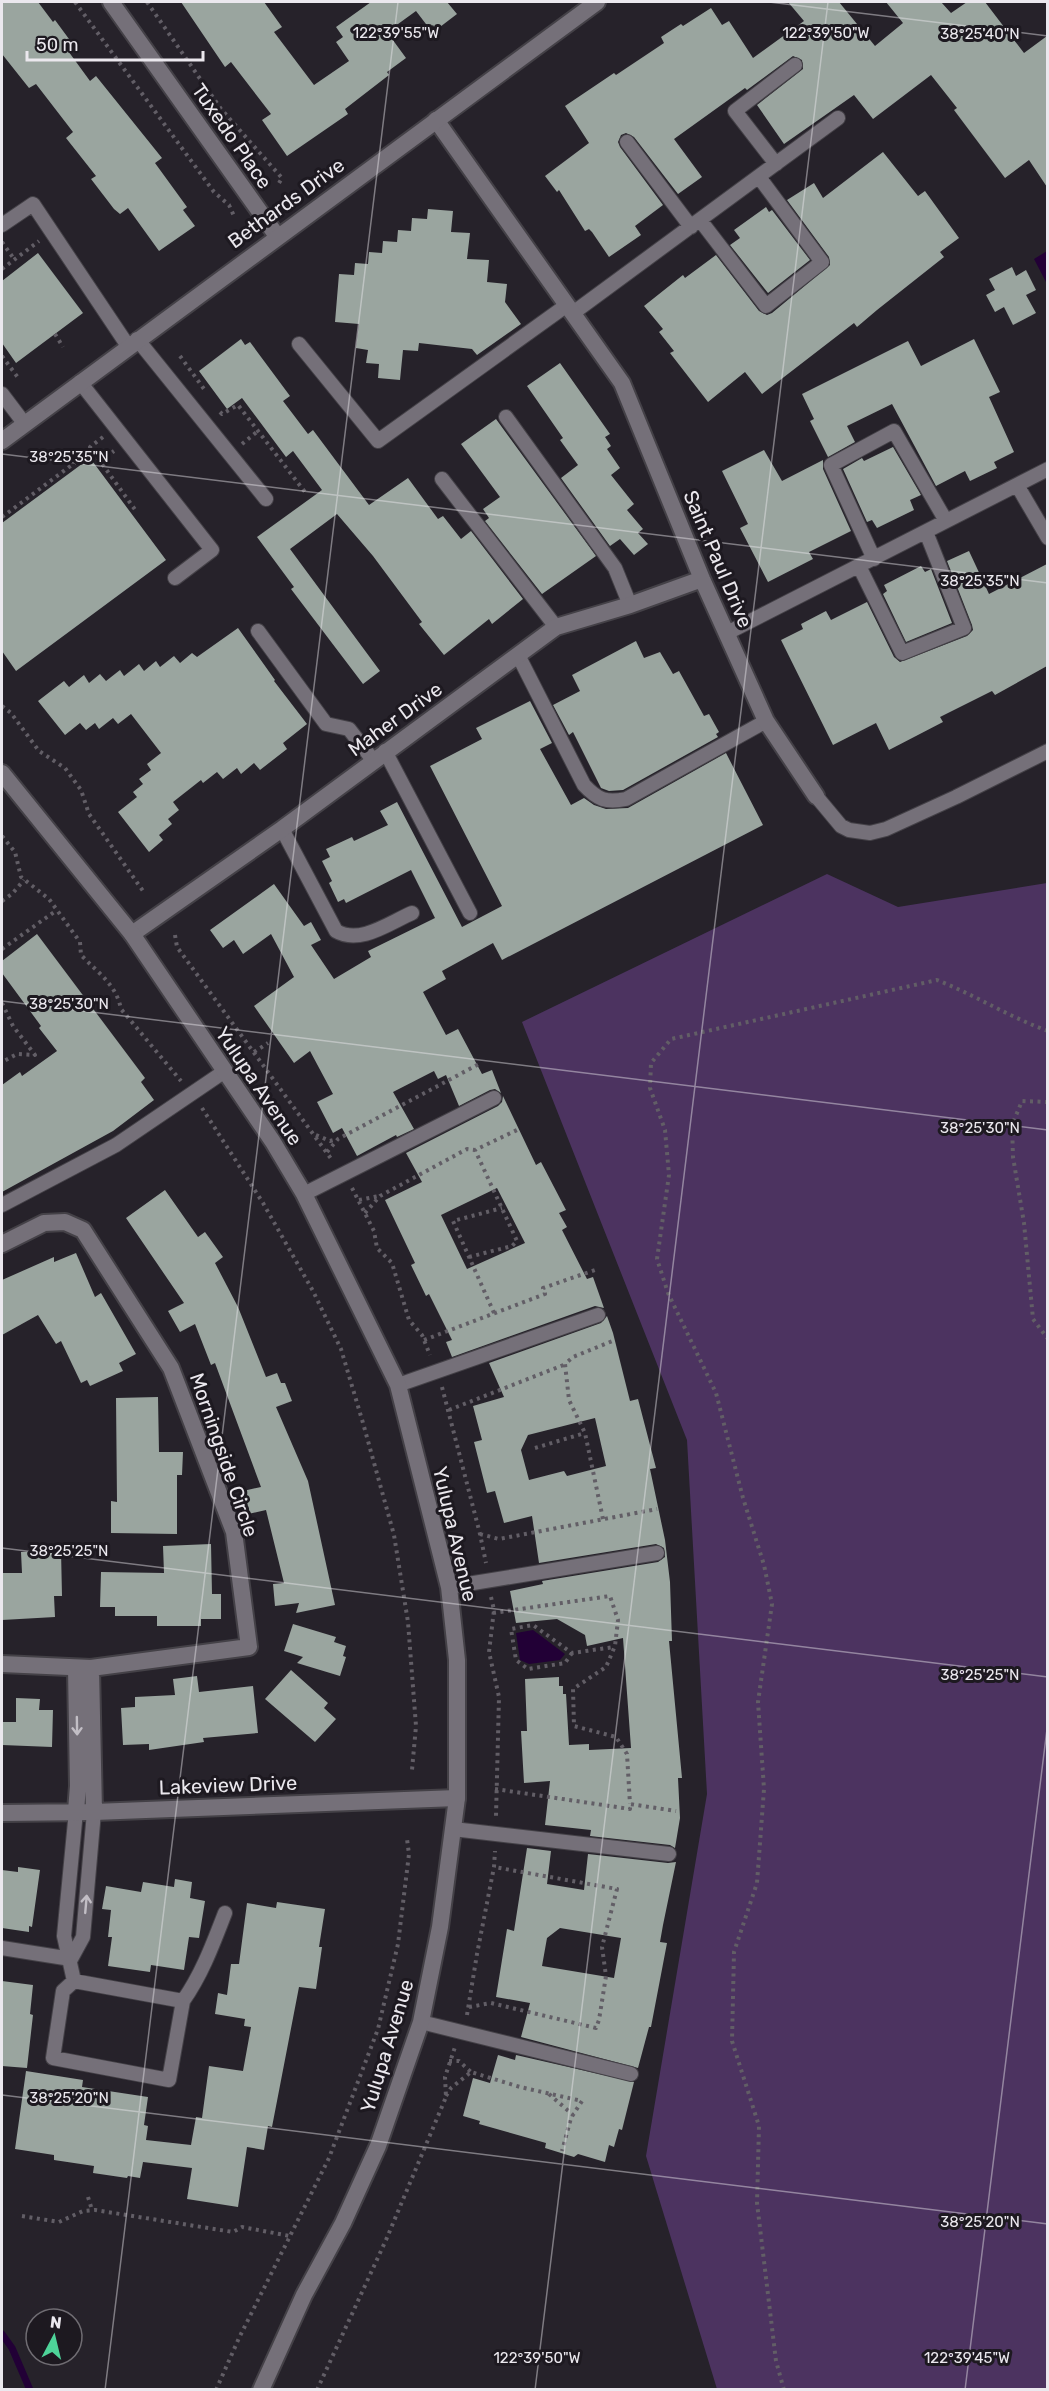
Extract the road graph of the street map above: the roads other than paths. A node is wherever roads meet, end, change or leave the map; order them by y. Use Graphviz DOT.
graph roads {
  1 [pos="111,2"];
  2 [pos="597,2"];
  3 [pos="795,65"];
  4 [pos="838,118"];
  5 [pos="436,120"];
  6 [pos="627,142"];
  7 [pos="776,164"];
  8 [pos="759,177"];
  9 [pos="695,224"];
  10 [pos="2,225"];
  11 [pos="277,236"];
  12 [pos="570,309"];
  13 [pos="133,343"];
  14 [pos="299,344"];
  15 [pos="80,382"];
  16 [pos="2,394"];
  17 [pos="506,417"];
  18 [pos="24,423"];
  19 [pos="2,441"];
  20 [pos="1047,470"];
  21 [pos="442,479"];
  22 [pos="1017,485"];
  23 [pos="266,499"];
  24 [pos="946,521"];
  25 [pos="926,532"];
  26 [pos="1047,538"];
  27 [pos="874,559"];
  28 [pos="859,566"];
  29 [pos="175,578"];
  30 [pos="702,579"];
  31 [pos="630,606"];
  32 [pos="556,627"];
  33 [pos="258,631"];
  34 [pos="727,633"];
  35 [pos="518,656"];
  36 [pos="766,721"];
  37 [pos="1047,751"];
  38 [pos="379,756"];
  39 [pos="2,773"];
  40 [pos="816,796"];
  41 [pos="282,829"];
  42 [pos="412,913"];
  43 [pos="470,913"];
  44 [pos="132,934"];
  45 [pos="225,1071"];
  46 [pos="494,1098"];
  47 [pos="304,1194"];
  48 [pos="2,1205"];
  49 [pos="2,1244"];
  50 [pos="598,1315"];
  51 [pos="398,1385"];
  52 [pos="657,1553"];
  53 [pos="449,1587"];
  54 [pos="2,1664"];
  55 [pos="83,1668"];
  56 [pos="457,1798"];
  57 [pos="76,1811"];
  58 [pos="94,1812"];
  59 [pos="2,1813"];
  60 [pos="453,1829"];
  61 [pos="669,1854"];
  62 [pos="225,1913"];
  63 [pos="2,1948"];
  64 [pos="71,1959"];
  65 [pos="74,1981"];
  66 [pos="183,2001"];
  67 [pos="421,2022"];
  68 [pos="632,2074"];
  69 [pos="261,2390"];
  1 -- 11 [label="street, Tuxedo Place"];
  2 -- 5 [label="street, Bethards Drive"];
  3 -- 7 [label="lane"];
  4 -- 7 [label="lane"];
  5 -- 11 [label="street, Bethards Drive"];
  5 -- 12 [label="street, Saint Paul Drive"];
  6 -- 9 [label="lane"];
  7 -- 8 [label="lane"];
  8 -- 9 [label="lane"];
  8 -- 9 [label="lane"];
  9 -- 12 [label="lane"];
  10 -- 13 [label="lane"];
  11 -- 13 [label="street, Bethards Drive"];
  12 -- 14 [label="lane"];
  12 -- 30 [label="street, Saint Paul Drive"];
  13 -- 15 [label="street, Bethards Drive"];
  13 -- 23 [label="lane"];
  15 -- 18 [label="street, Bethards Drive"];
  15 -- 29 [label="lane"];
  16 -- 18 [label="lane"];
  17 -- 31 [label="lane"];
  18 -- 19 [label="street, Bethards Drive"];
  20 -- 22 [label="lane"];
  21 -- 32 [label="lane"];
  22 -- 24 [label="lane"];
  22 -- 26 [label="lane"];
  24 -- 25 [label="lane"];
  24 -- 27 [label="lane"];
  25 -- 27 [label="lane"];
  25 -- 28 [label="lane"];
  27 -- 28 [label="lane"];
  28 -- 34 [label="lane"];
  30 -- 31 [label="street, Maher Drive"];
  30 -- 34 [label="street, Saint Paul Drive"];
  31 -- 32 [label="street, Maher Drive"];
  32 -- 35 [label="street, Maher Drive"];
  33 -- 38 [label="lane"];
  34 -- 36 [label="street, Saint Paul Drive"];
  35 -- 36 [label="lane"];
  35 -- 38 [label="street, Maher Drive"];
  36 -- 40 [label="street, Saint Paul Drive"];
  37 -- 40 [label="lane, Saint Paul Drive"];
  38 -- 41 [label="street, Maher Drive"];
  38 -- 43 [label="lane"];
  39 -- 44 [label="street, Yulupa Avenue"];
  41 -- 42 [label="lane"];
  41 -- 44 [label="street, Maher Drive"];
  44 -- 45 [label="street, Yulupa Avenue"];
  45 -- 47 [label="street, Yulupa Avenue"];
  45 -- 48 [label="lane"];
  46 -- 47 [label="lane"];
  47 -- 51 [label="street, Yulupa Avenue"];
  49 -- 55 [label="street, Morningside Circle"];
  50 -- 51 [label="lane"];
  51 -- 53 [label="street, Yulupa Avenue"];
  52 -- 53 [label="lane"];
  53 -- 56 [label="street, Yulupa Avenue"];
  54 -- 55 [label="street, Morningside Circle"];
  55 -- 57 [label="street, one-way"];
  55 -- 58 [label="street"];
  56 -- 58 [label="street, Lakeview Drive"];
  56 -- 60 [label="street, Yulupa Avenue"];
  57 -- 58 [label="street, Lakeview Drive"];
  57 -- 59 [label="street, Lakeview Drive"];
  57 -- 64 [label="lane"];
  64 -- 58 [label="lane, one-way"];
  60 -- 61 [label="lane"];
  60 -- 67 [label="street, Yulupa Avenue"];
  62 -- 66 [label="lane"];
  63 -- 64 [label="lane"];
  64 -- 65 [label="lane"];
  65 -- 66 [label="lane"];
  65 -- 66 [label="lane"];
  67 -- 68 [label="lane"];
  67 -- 69 [label="street, Yulupa Avenue"];
}
